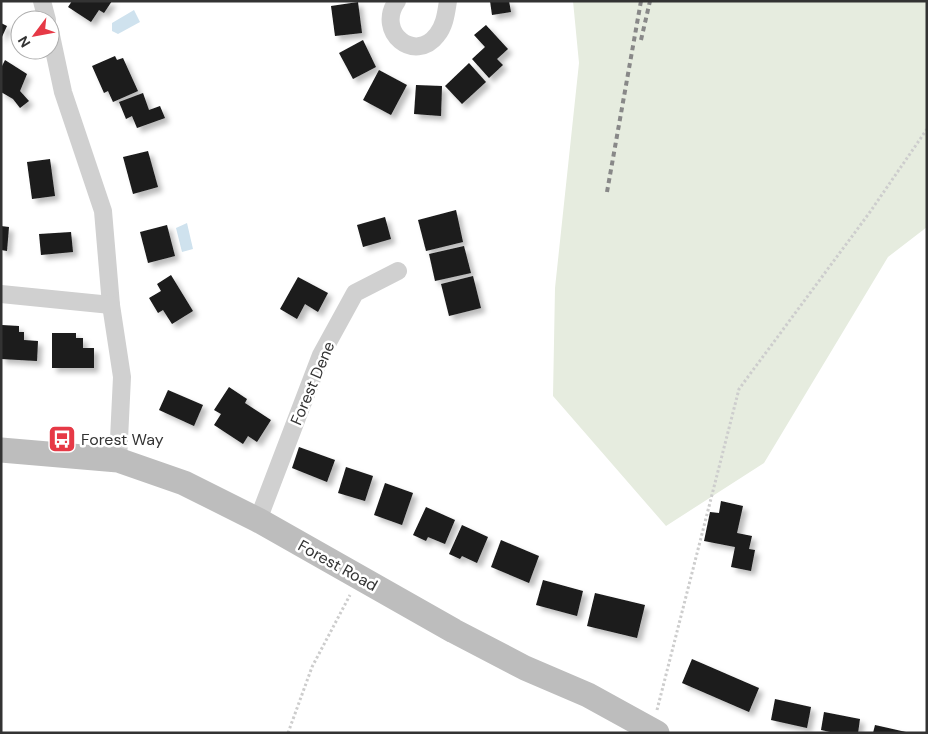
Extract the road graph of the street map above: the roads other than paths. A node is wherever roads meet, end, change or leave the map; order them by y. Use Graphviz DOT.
graph roads {
  1 [pos="397,1"];
  2 [pos="448,1"];
  3 [pos="56,60"];
  4 [pos="398,271"];
  5 [pos="1,294"];
  6 [pos="110,306"];
  7 [pos="1,450"];
  8 [pos="118,460"];
  9 [pos="258,520"];
  10 [pos="653,731"];
  1 -- 2 [label="street"];
  3 -- 6 [label="street"];
  4 -- 9 [label="street, Forest Dene"];
  5 -- 6 [label="street"];
  6 -- 8 [label="street"];
  7 -- 8 [label="street, Forest Road"];
  8 -- 9 [label="street, Forest Road"];
  9 -- 10 [label="street, Forest Road"];
}
